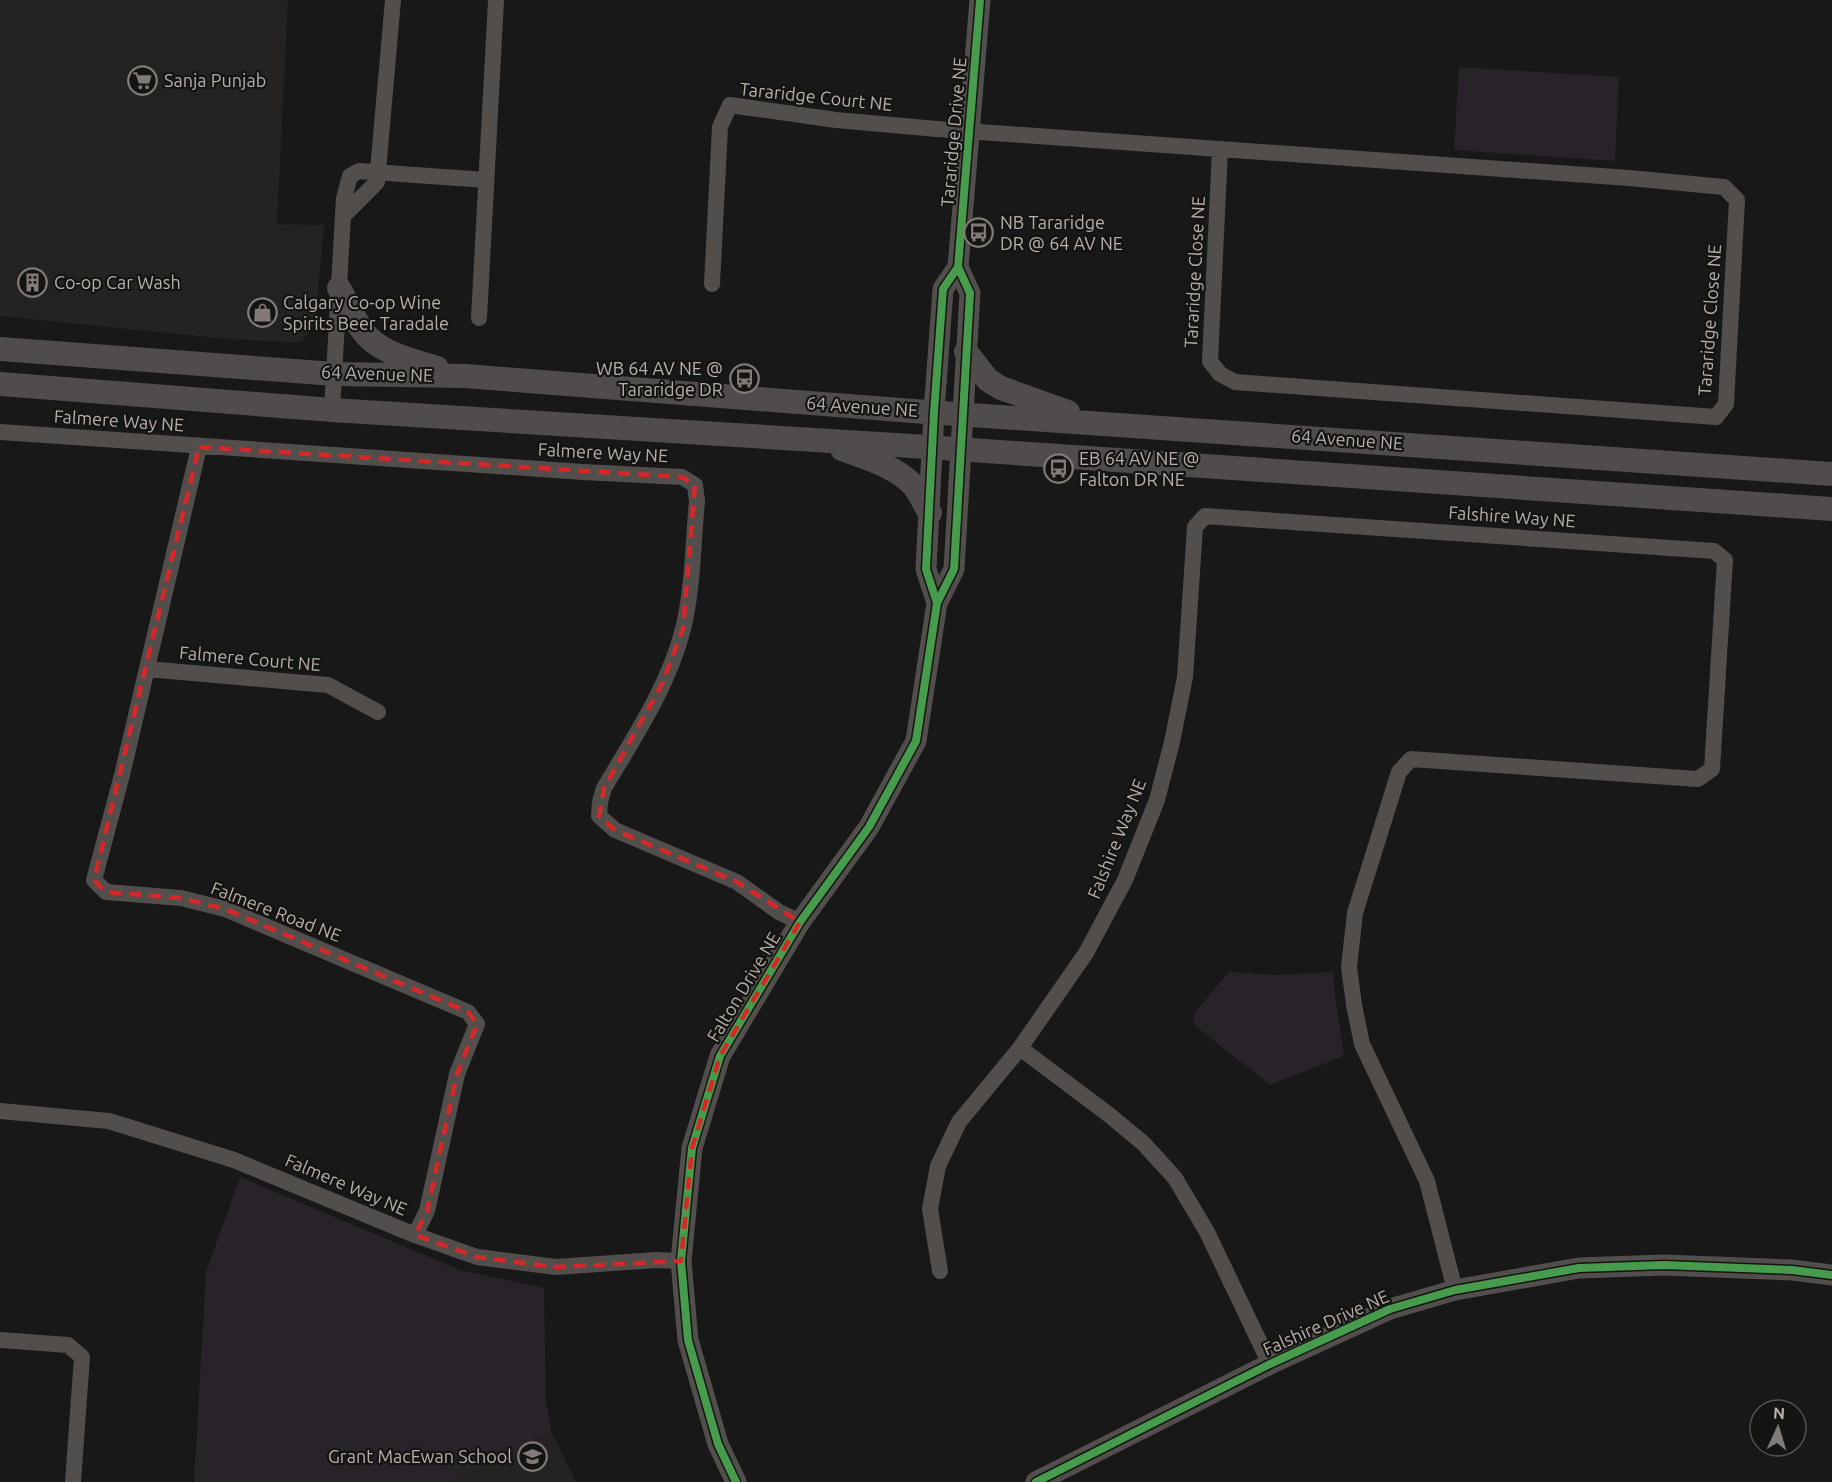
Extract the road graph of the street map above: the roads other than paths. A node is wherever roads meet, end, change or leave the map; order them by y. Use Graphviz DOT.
graph roads {
  1 [pos="393,0"];
  2 [pos="496,0"];
  3 [pos="980,0"];
  4 [pos="969,131"];
  5 [pos="1220,150"];
  6 [pos="379,171"];
  7 [pos="486,180"];
  8 [pos="344,215"];
  9 [pos="958,267"];
  10 [pos="712,284"];
  11 [pos="339,288"];
  12 [pos="479,318"];
  13 [pos="0,349"];
  14 [pos="966,352"];
  15 [pos="335,374"];
  16 [pos="465,376"];
  17 [pos="0,384"];
  18 [pos="332,410"];
  19 [pos="934,412"];
  20 [pos="963,414"];
  21 [pos="1098,423"];
  22 [pos="0,432"];
  23 [pos="817,440"];
  24 [pos="199,447"];
  25 [pos="934,448"];
  26 [pos="962,450"];
  27 [pos="1832,474"];
  28 [pos="1832,509"];
  29 [pos="930,513"];
  30 [pos="937,603"];
  31 [pos="147,669"];
  32 [pos="378,712"];
  33 [pos="800,922"];
  34 [pos="1020,1048"];
  35 [pos="0,1111"];
  36 [pos="415,1235"];
  37 [pos="681,1261"];
  38 [pos="940,1271"];
  39 [pos="1832,1275"];
  40 [pos="1455,1290"];
  41 [pos="0,1340"];
  42 [pos="1270,1364"];
  43 [pos="73,1482"];
  44 [pos="736,1482"];
  45 [pos="1036,1482"];
  1 -- 6 [label="street"];
  2 -- 7 [label="street"];
  3 -- 4 [label="street, Tararidge Drive NE"];
  4 -- 5 [label="street, Tararidge Close NE"];
  4 -- 9 [label="street, Tararidge Drive NE"];
  4 -- 10 [label="street, Tararidge Court NE"];
  5 -- 5 [label="street, Tararidge Close NE"];
  6 -- 7 [label="street"];
  6 -- 8 [label="street"];
  6 -- 8 [label="street"];
  7 -- 12 [label="street"];
  8 -- 11 [label="street"];
  9 -- 14 [label="street, Tararidge Drive NE"];
  9 -- 19 [label="street, Tararidge Drive NE"];
  11 -- 15 [label="street"];
  11 -- 16 [label="main road"];
  13 -- 15 [label="main road, 64 Avenue NE"];
  14 -- 20 [label="street, Tararidge Drive NE"];
  14 -- 21 [label="main road"];
  15 -- 16 [label="main road, 64 Avenue NE"];
  15 -- 18 [label="street"];
  16 -- 19 [label="main road, 64 Avenue NE"];
  17 -- 18 [label="main road, 64 Avenue NE"];
  18 -- 23 [label="main road, 64 Avenue NE"];
  19 -- 20 [label="main road, 64 Avenue NE"];
  19 -- 25 [label="street, Tararidge Drive NE"];
  20 -- 21 [label="main road, 64 Avenue NE"];
  20 -- 26 [label="street, Tararidge Drive NE"];
  21 -- 27 [label="main road, 64 Avenue NE"];
  22 -- 24 [label="street, Falmere Way NE"];
  23 -- 25 [label="main road, 64 Avenue NE"];
  23 -- 29 [label="main road"];
  24 -- 31 [label="street, Falmere Road NE"];
  24 -- 33 [label="street, Falmere Way NE"];
  25 -- 26 [label="main road, 64 Avenue NE"];
  25 -- 29 [label="street, Falton Drive NE"];
  26 -- 28 [label="main road, 64 Avenue NE"];
  26 -- 30 [label="street, Falton Drive NE"];
  29 -- 30 [label="street, Falton Drive NE"];
  30 -- 33 [label="street, Falton Drive NE"];
  31 -- 32 [label="street, Falmere Court NE"];
  31 -- 36 [label="street, Falmere Road NE"];
  33 -- 37 [label="street, Falton Drive NE"];
  34 -- 38 [label="street"];
  34 -- 40 [label="street, Falshire Way NE"];
  34 -- 42 [label="street"];
  35 -- 36 [label="street, Falmere Way NE"];
  36 -- 37 [label="street, Falmere Way NE"];
  37 -- 44 [label="street, Falton Drive NE"];
  39 -- 40 [label="street, Falshire Drive NE"];
  40 -- 42 [label="street, Falshire Drive NE"];
  41 -- 43 [label="street"];
  42 -- 45 [label="street, Falshire Drive NE"];
}
